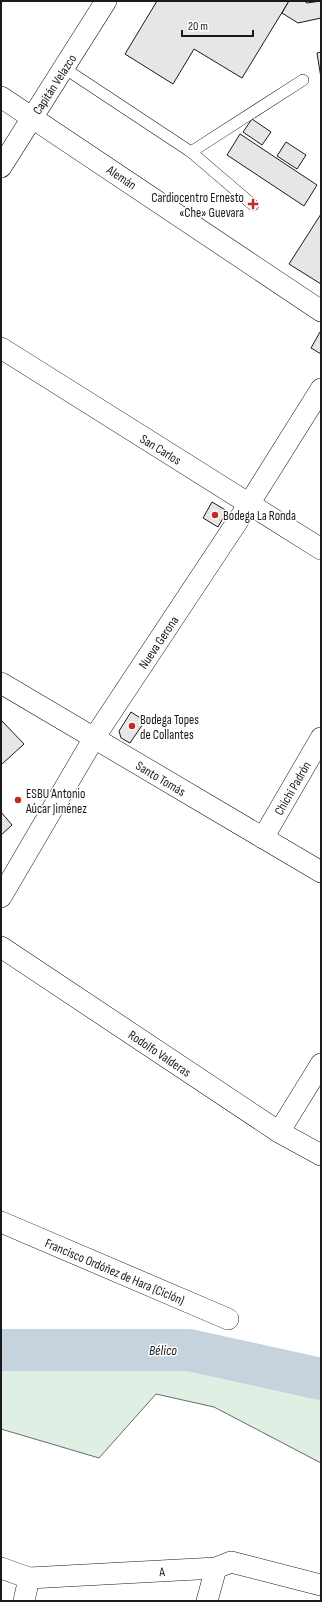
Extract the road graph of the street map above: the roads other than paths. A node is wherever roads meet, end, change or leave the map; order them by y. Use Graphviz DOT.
graph roads {
  1 [pos="106,1"];
  2 [pos="64,68"];
  3 [pos="303,80"];
  4 [pos="1,98"];
  5 [pos="33,117"];
  6 [pos="191,152"];
  7 [pos="1,167"];
  8 [pos="253,205"];
  9 [pos="321,311"];
  10 [pos="1,348"];
  11 [pos="321,389"];
  12 [pos="249,504"];
  13 [pos="321,549"];
  14 [pos="1,683"];
  15 [pos="94,738"];
  16 [pos="321,738"];
  17 [pos="263,838"];
  18 [pos="321,872"];
  19 [pos="1,898"];
  20 [pos="1,947"];
  21 [pos="321,1064"];
  22 [pos="279,1132"];
  23 [pos="321,1155"];
  24 [pos="1,1222"];
  25 [pos="228,1319"];
  26 [pos="1,1568"];
  27 [pos="216,1568"];
  28 [pos="29,1578"];
  29 [pos="321,1586"];
  30 [pos="24,1601"];
  31 [pos="207,1601"];
  1 -- 2 [label="street, Capitán Velazco"];
  2 -- 5 [label="street, Capitán Velazco"];
  2 -- 6 [label="lane"];
  3 -- 6 [label="lane"];
  4 -- 5 [label="street, Alemán"];
  5 -- 7 [label="street, Capitán Velazco"];
  5 -- 9 [label="street, Alemán"];
  6 -- 8 [label="lane"];
  10 -- 12 [label="street, San Carlos"];
  11 -- 12 [label="street, Nueva Gerona"];
  12 -- 13 [label="street, San Carlos"];
  12 -- 15 [label="street, Nueva Gerona"];
  14 -- 15 [label="street, Santo Tomás"];
  15 -- 17 [label="street, Santo Tomás"];
  15 -- 19 [label="street, Nueva Gerona"];
  16 -- 17 [label="street, Chichi Padrón"];
  17 -- 18 [label="street, Santo Tomás"];
  20 -- 22 [label="street, Rodolfo Valderas"];
  21 -- 22 [label="street"];
  22 -- 23 [label="street, Rodolfo Valderas"];
  24 -- 25 [label="street, Francisco Ordóñez de Hara (Ciclón)"];
  26 -- 28 [label="street, A"];
  27 -- 28 [label="street, A"];
  27 -- 29 [label="street, A"];
  27 -- 31 [label="street"];
  28 -- 30 [label="street"];
}
